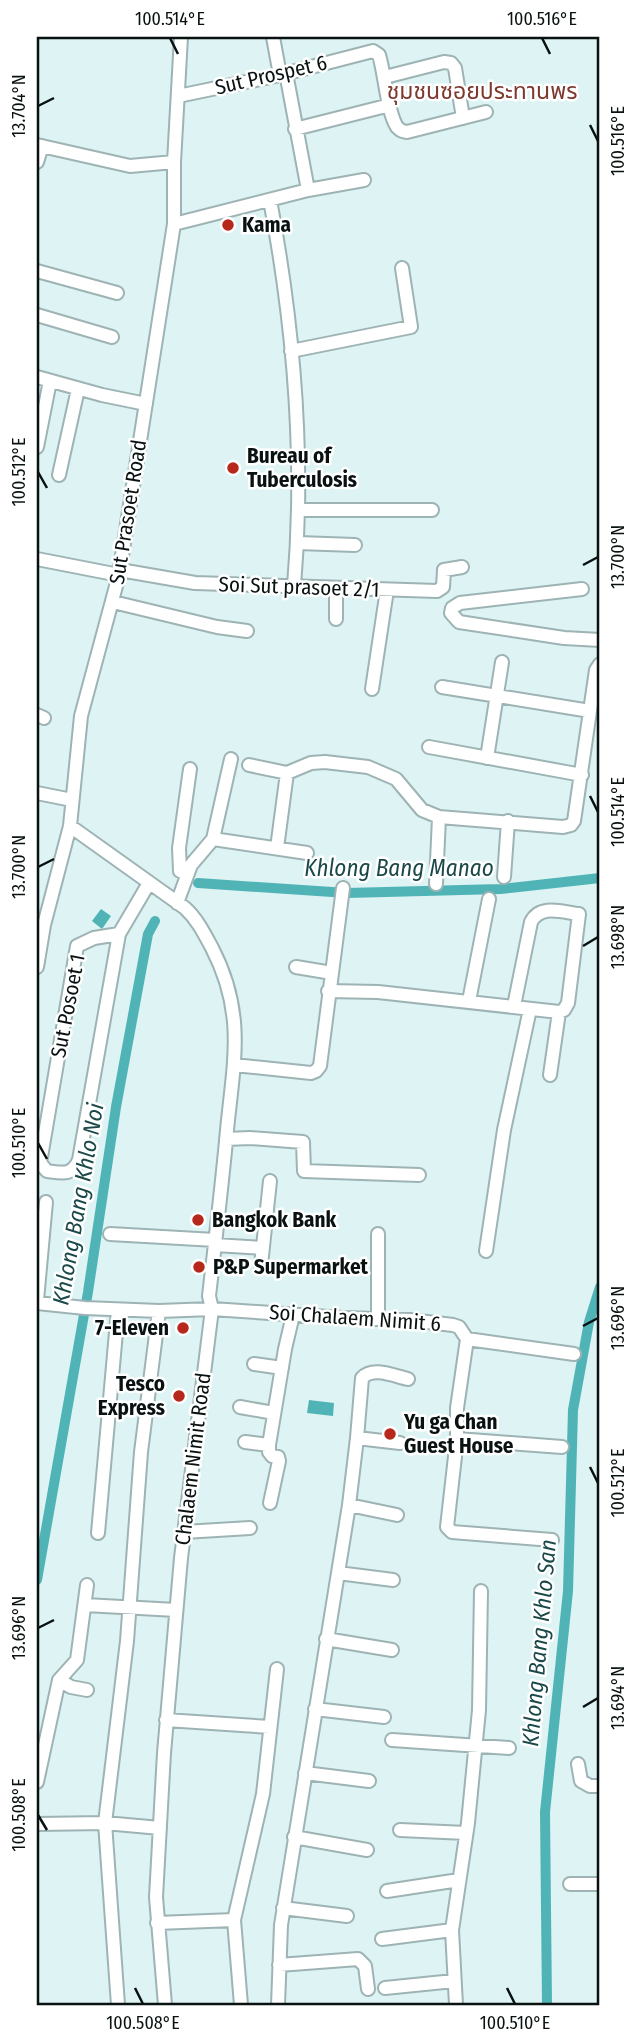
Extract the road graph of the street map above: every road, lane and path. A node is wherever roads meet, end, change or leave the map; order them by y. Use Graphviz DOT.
graph roads {
  1 [pos="181,37"];
  2 [pos="273,37"];
  3 [pos="283,74"];
  4 [pos="385,77"];
  5 [pos="178,96"];
  6 [pos="390,105"];
  7 [pos="486,112"];
  8 [pos="463,118"];
  9 [pos="295,129"];
  10 [pos="39,145"];
  11 [pos="37,162"];
  12 [pos="174,162"];
  13 [pos="365,180"];
  14 [pos="308,190"];
  15 [pos="270,200"];
  16 [pos="174,224"];
  17 [pos="402,268"];
  18 [pos="37,271"];
  19 [pos="117,293"];
  20 [pos="37,315"];
  21 [pos="112,337"];
  22 [pos="291,351"];
  23 [pos="37,377"];
  24 [pos="50,381"];
  25 [pos="78,388"];
  26 [pos="146,404"];
  27 [pos="37,447"];
  28 [pos="58,475"];
  29 [pos="299,510"];
  30 [pos="432,510"];
  31 [pos="298,543"];
  32 [pos="355,545"];
  33 [pos="37,559"];
  34 [pos="461,567"];
  35 [pos="119,572"];
  36 [pos="294,586"];
  37 [pos="336,588"];
  38 [pos="582,589"];
  39 [pos="387,590"];
  40 [pos="113,602"];
  41 [pos="336,619"];
  42 [pos="247,631"];
  43 [pos="600,640"];
  44 [pos="502,662"];
  45 [pos="600,664"];
  46 [pos="442,687"];
  47 [pos="372,689"];
  48 [pos="496,696"];
  49 [pos="590,711"];
  50 [pos="429,747"];
  51 [pos="487,758"];
  52 [pos="231,760"];
  53 [pos="248,765"];
  54 [pos="190,769"];
  55 [pos="287,773"];
  56 [pos="583,775"];
  57 [pos="37,793"];
  58 [pos="72,800"];
  59 [pos="439,817"];
  60 [pos="508,821"];
  61 [pos="70,825"];
  62 [pos="213,839"];
  63 [pos="277,848"];
  64 [pos="307,852"];
  65 [pos="187,874"];
  66 [pos="504,877"];
  67 [pos="149,883"];
  68 [pos="436,884"];
  69 [pos="343,894"];
  70 [pos="489,900"];
  71 [pos="177,903"];
  72 [pos="40,924"];
  73 [pos="119,934"];
  74 [pos="37,967"];
  75 [pos="296,967"];
  76 [pos="331,973"];
  77 [pos="328,991"];
  78 [pos="469,1001"];
  79 [pos="514,1006"];
  80 [pos="530,1009"];
  81 [pos="559,1012"];
  82 [pos="234,1065"];
  83 [pos="550,1075"];
  84 [pos="226,1139"];
  85 [pos="419,1175"];
  86 [pos="270,1181"];
  87 [pos="46,1202"];
  88 [pos="110,1234"];
  89 [pos="378,1234"];
  90 [pos="215,1242"];
  91 [pos="263,1248"];
  92 [pos="486,1251"];
  93 [pos="261,1265"];
  94 [pos="37,1301"];
  95 [pos="212,1309"];
  96 [pos="118,1310"];
  97 [pos="159,1311"];
  98 [pos="293,1315"];
  99 [pos="377,1319"];
  100 [pos="467,1339"];
  101 [pos="574,1354"];
  102 [pos="254,1364"];
  103 [pos="282,1368"];
  104 [pos="408,1379"];
  105 [pos="240,1407"];
  106 [pos="274,1413"];
  107 [pos="357,1438"];
  108 [pos="457,1439"];
  109 [pos="246,1442"];
  110 [pos="400,1443"];
  111 [pos="270,1445"];
  112 [pos="562,1447"];
  113 [pos="270,1503"];
  114 [pos="349,1505"];
  115 [pos="397,1515"];
  116 [pos="250,1528"];
  117 [pos="184,1532"];
  118 [pos="98,1533"];
  119 [pos="552,1540"];
  120 [pos="338,1573"];
  121 [pos="393,1580"];
  122 [pos="87,1584"];
  123 [pos="481,1591"];
  124 [pos="85,1605"];
  125 [pos="130,1607"];
  126 [pos="176,1610"];
  127 [pos="326,1639"];
  128 [pos="393,1650"];
  129 [pos="277,1669"];
  130 [pos="59,1680"];
  131 [pos="87,1689"];
  132 [pos="315,1709"];
  133 [pos="384,1717"];
  134 [pos="166,1720"];
  135 [pos="270,1727"];
  136 [pos="392,1740"];
  137 [pos="474,1746"];
  138 [pos="509,1748"];
  139 [pos="578,1764"];
  140 [pos="305,1773"];
  141 [pos="369,1781"];
  142 [pos="37,1782"];
  143 [pos="600,1786"];
  144 [pos="105,1823"];
  145 [pos="37,1825"];
  146 [pos="160,1828"];
  147 [pos="400,1830"];
  148 [pos="466,1833"];
  149 [pos="295,1837"];
  150 [pos="367,1850"];
  151 [pos="460,1880"];
  152 [pos="570,1884"];
  153 [pos="600,1884"];
  154 [pos="387,1891"];
  155 [pos="283,1908"];
  156 [pos="347,1916"];
  157 [pos="234,1920"];
  158 [pos="157,1923"];
  159 [pos="452,1930"];
  160 [pos="382,1939"];
  161 [pos="279,1965"];
  162 [pos="454,1981"];
  163 [pos="385,1988"];
  164 [pos="368,1989"];
  165 [pos="118,2005"];
  166 [pos="165,2005"];
  167 [pos="241,2005"];
  168 [pos="278,2005"];
  169 [pos="456,2005"];
  1 -- 5 [label="street, Sut Prasoet Road"];
  2 -- 3 [label="street"];
  3 -- 4 [label="street, Sut Prospet 6"];
  3 -- 5 [label="street, Sut Prospet 6"];
  3 -- 9 [label="street"];
  4 -- 6 [label="street"];
  4 -- 8 [label="street"];
  5 -- 12 [label="street, Sut Prasoet Road"];
  6 -- 8 [label="street"];
  6 -- 9 [label="street"];
  7 -- 8 [label="street"];
  9 -- 14 [label="street"];
  10 -- 11 [label="street"];
  10 -- 12 [label="street"];
  12 -- 16 [label="street, Sut Prasoet Road"];
  13 -- 14 [label="street"];
  14 -- 15 [label="street"];
  15 -- 16 [label="street"];
  15 -- 22 [label="street"];
  16 -- 26 [label="street, Sut Prasoet Road"];
  17 -- 22 [label="street"];
  18 -- 19 [label="street"];
  20 -- 21 [label="street"];
  22 -- 29 [label="street"];
  23 -- 24 [label="street"];
  24 -- 25 [label="street"];
  24 -- 27 [label="street"];
  25 -- 26 [label="street"];
  25 -- 28 [label="street"];
  26 -- 35 [label="street, Sut Prasoet Road"];
  29 -- 30 [label="street"];
  29 -- 31 [label="street"];
  31 -- 32 [label="street"];
  31 -- 36 [label="street"];
  33 -- 35 [label="street, Soi Sut prasoet 2/1"];
  34 -- 39 [label="street, Soi Sut prasoet 2/1"];
  35 -- 36 [label="street, Soi Sut prasoet 2/1"];
  35 -- 40 [label="street, Sut Prasoet Road"];
  36 -- 37 [label="street, Soi Sut prasoet 2/1"];
  37 -- 39 [label="street, Soi Sut prasoet 2/1"];
  37 -- 41 [label="street"];
  38 -- 43 [label="street"];
  39 -- 47 [label="street"];
  40 -- 42 [label="street"];
  40 -- 58 [label="street, Sut Prasoet Road"];
  44 -- 48 [label="street"];
  45 -- 49 [label="street"];
  46 -- 48 [label="street"];
  48 -- 49 [label="street"];
  48 -- 51 [label="street"];
  49 -- 56 [label="street"];
  50 -- 51 [label="street"];
  51 -- 56 [label="street"];
  52 -- 62 [label="street"];
  53 -- 55 [label="street"];
  54 -- 65 [label="street"];
  55 -- 59 [label="street"];
  55 -- 63 [label="street"];
  56 -- 60 [label="street"];
  57 -- 58 [label="street"];
  58 -- 61 [label="street, Sut Prasoet Road"];
  59 -- 60 [label="street"];
  59 -- 68 [label="street"];
  60 -- 66 [label="street"];
  61 -- 67 [label="street"];
  61 -- 72 [label="street, Sut Prasoet Road"];
  62 -- 63 [label="street"];
  62 -- 65 [label="street"];
  63 -- 64 [label="street"];
  65 -- 71 [label="street"];
  67 -- 71 [label="street"];
  67 -- 73 [label="street, Sut Posoet 1"];
  69 -- 76 [label="street"];
  70 -- 78 [label="street"];
  71 -- 82 [label="street, Chalaem Nimit Road"];
  72 -- 74 [label="street, Sut Prasoet Road"];
  73 -- 73 [label="street, Sut Posoet 1"];
  75 -- 76 [label="street"];
  76 -- 77 [label="street"];
  77 -- 78 [label="street"];
  77 -- 82 [label="street"];
  78 -- 79 [label="street"];
  79 -- 80 [label="street"];
  79 -- 81 [label="street"];
  80 -- 81 [label="street"];
  80 -- 92 [label="street"];
  81 -- 83 [label="street"];
  82 -- 84 [label="street, Chalaem Nimit Road"];
  84 -- 85 [label="street"];
  84 -- 90 [label="street, Chalaem Nimit Road"];
  86 -- 91 [label="street"];
  87 -- 94 [label="street"];
  88 -- 90 [label="street"];
  89 -- 99 [label="street"];
  90 -- 91 [label="street"];
  90 -- 95 [label="street, Chalaem Nimit Road"];
  91 -- 93 [label="street"];
  94 -- 96 [label="street, Soi Chalaem Nimit 6"];
  95 -- 97 [label="street, Soi Chalaem Nimit 6"];
  95 -- 98 [label="street, Soi Chalaem Nimit 6"];
  95 -- 117 [label="street, Chalaem Nimit Road"];
  96 -- 97 [label="street, Soi Chalaem Nimit 6"];
  96 -- 118 [label="street"];
  97 -- 125 [label="street"];
  98 -- 99 [label="street, Soi Chalaem Nimit 6"];
  98 -- 103 [label="street"];
  99 -- 100 [label="street, Soi Chalaem Nimit 6"];
  100 -- 101 [label="street, Soi Chalaem Nimit 6"];
  100 -- 108 [label="street"];
  102 -- 103 [label="street"];
  103 -- 106 [label="street"];
  104 -- 107 [label="street"];
  105 -- 106 [label="street"];
  106 -- 111 [label="street"];
  107 -- 110 [label="street"];
  107 -- 114 [label="street"];
  108 -- 112 [label="street"];
  108 -- 119 [label="street"];
  109 -- 111 [label="street"];
  111 -- 113 [label="street"];
  114 -- 115 [label="street"];
  114 -- 120 [label="street"];
  116 -- 117 [label="street"];
  117 -- 126 [label="street, Chalaem Nimit Road"];
  120 -- 121 [label="street"];
  120 -- 127 [label="street"];
  122 -- 124 [label="street"];
  123 -- 137 [label="street"];
  124 -- 125 [label="street"];
  124 -- 130 [label="street"];
  125 -- 126 [label="street"];
  125 -- 144 [label="street"];
  126 -- 134 [label="street, Chalaem Nimit Road"];
  127 -- 128 [label="street"];
  127 -- 132 [label="street"];
  129 -- 135 [label="street"];
  130 -- 131 [label="street"];
  130 -- 142 [label="street"];
  132 -- 133 [label="street"];
  132 -- 140 [label="street"];
  134 -- 135 [label="street"];
  134 -- 146 [label="street, Chalaem Nimit Road"];
  135 -- 157 [label="street"];
  136 -- 137 [label="street"];
  137 -- 138 [label="street"];
  137 -- 148 [label="street"];
  139 -- 143 [label="street"];
  140 -- 141 [label="street"];
  140 -- 149 [label="street"];
  144 -- 145 [label="street"];
  144 -- 146 [label="street"];
  144 -- 165 [label="street"];
  146 -- 158 [label="street, Chalaem Nimit Road"];
  147 -- 148 [label="street"];
  148 -- 151 [label="street"];
  149 -- 150 [label="street"];
  149 -- 155 [label="street"];
  151 -- 154 [label="street"];
  151 -- 159 [label="street"];
  152 -- 153 [label="street"];
  155 -- 156 [label="street"];
  155 -- 161 [label="street"];
  157 -- 158 [label="street"];
  157 -- 167 [label="street"];
  158 -- 166 [label="street, Chalaem Nimit Road"];
  159 -- 160 [label="street"];
  159 -- 162 [label="street"];
  161 -- 164 [label="street"];
  161 -- 168 [label="street"];
  162 -- 163 [label="street"];
  162 -- 169 [label="street"];
}
